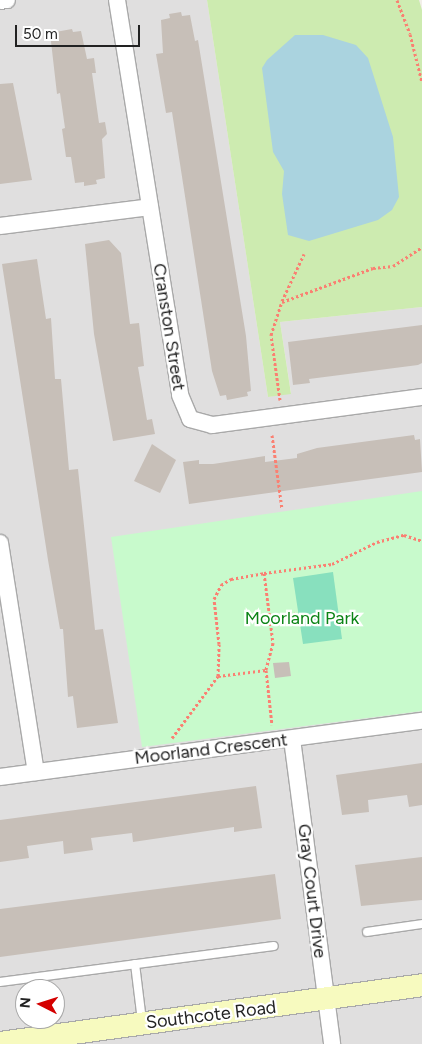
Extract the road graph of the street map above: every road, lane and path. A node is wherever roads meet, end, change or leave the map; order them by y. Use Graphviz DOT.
graph roads {
  1 [pos="7,0"];
  2 [pos="117,0"];
  3 [pos="397,0"];
  4 [pos="0,1"];
  5 [pos="422,82"];
  6 [pos="150,207"];
  7 [pos="0,226"];
  8 [pos="422,247"];
  9 [pos="304,254"];
  10 [pos="282,302"];
  11 [pos="422,397"];
  12 [pos="281,403"];
  13 [pos="272,435"];
  14 [pos="282,509"];
  15 [pos="422,541"];
  16 [pos="0,543"];
  17 [pos="264,573"];
  18 [pos="294,612"];
  19 [pos="270,618"];
  20 [pos="266,670"];
  21 [pos="218,676"];
  22 [pos="422,721"];
  23 [pos="272,729"];
  24 [pos="292,739"];
  25 [pos="170,740"];
  26 [pos="36,772"];
  27 [pos="0,776"];
  28 [pos="422,924"];
  29 [pos="367,932"];
  30 [pos="274,946"];
  31 [pos="135,964"];
  32 [pos="0,982"];
  33 [pos="422,985"];
  34 [pos="326,1000"];
  35 [pos="143,1024"];
  36 [pos="0,1043"];
  37 [pos="332,1044"];
  1 -- 4 [label="street"];
  2 -- 6 [label="street, Cranston Street"];
  3 -- 5 [label="path"];
  6 -- 7 [label="street"];
  6 -- 11 [label="street, Cranston Street"];
  8 -- 10 [label="path"];
  9 -- 10 [label="path"];
  10 -- 12 [label="path"];
  13 -- 14 [label="path"];
  15 -- 17 [label="path"];
  16 -- 26 [label="street"];
  17 -- 19 [label="path"];
  17 -- 21 [label="path"];
  18 -- 19 [label="path"];
  19 -- 20 [label="path"];
  20 -- 21 [label="path"];
  20 -- 23 [label="path"];
  21 -- 25 [label="path"];
  22 -- 24 [label="street, Moorland Crescent"];
  24 -- 26 [label="street, Moorland Crescent"];
  24 -- 34 [label="street, Gray Court Drive"];
  26 -- 27 [label="street, Moorland Crescent"];
  28 -- 29 [label="lane"];
  30 -- 31 [label="lane"];
  31 -- 32 [label="lane"];
  31 -- 35 [label="lane"];
  33 -- 34 [label="main road, Southcote Road"];
  34 -- 35 [label="main road, Southcote Road"];
  34 -- 37 [label="street, Gray Court Drive"];
  35 -- 36 [label="main road, Southcote Road"];
}
